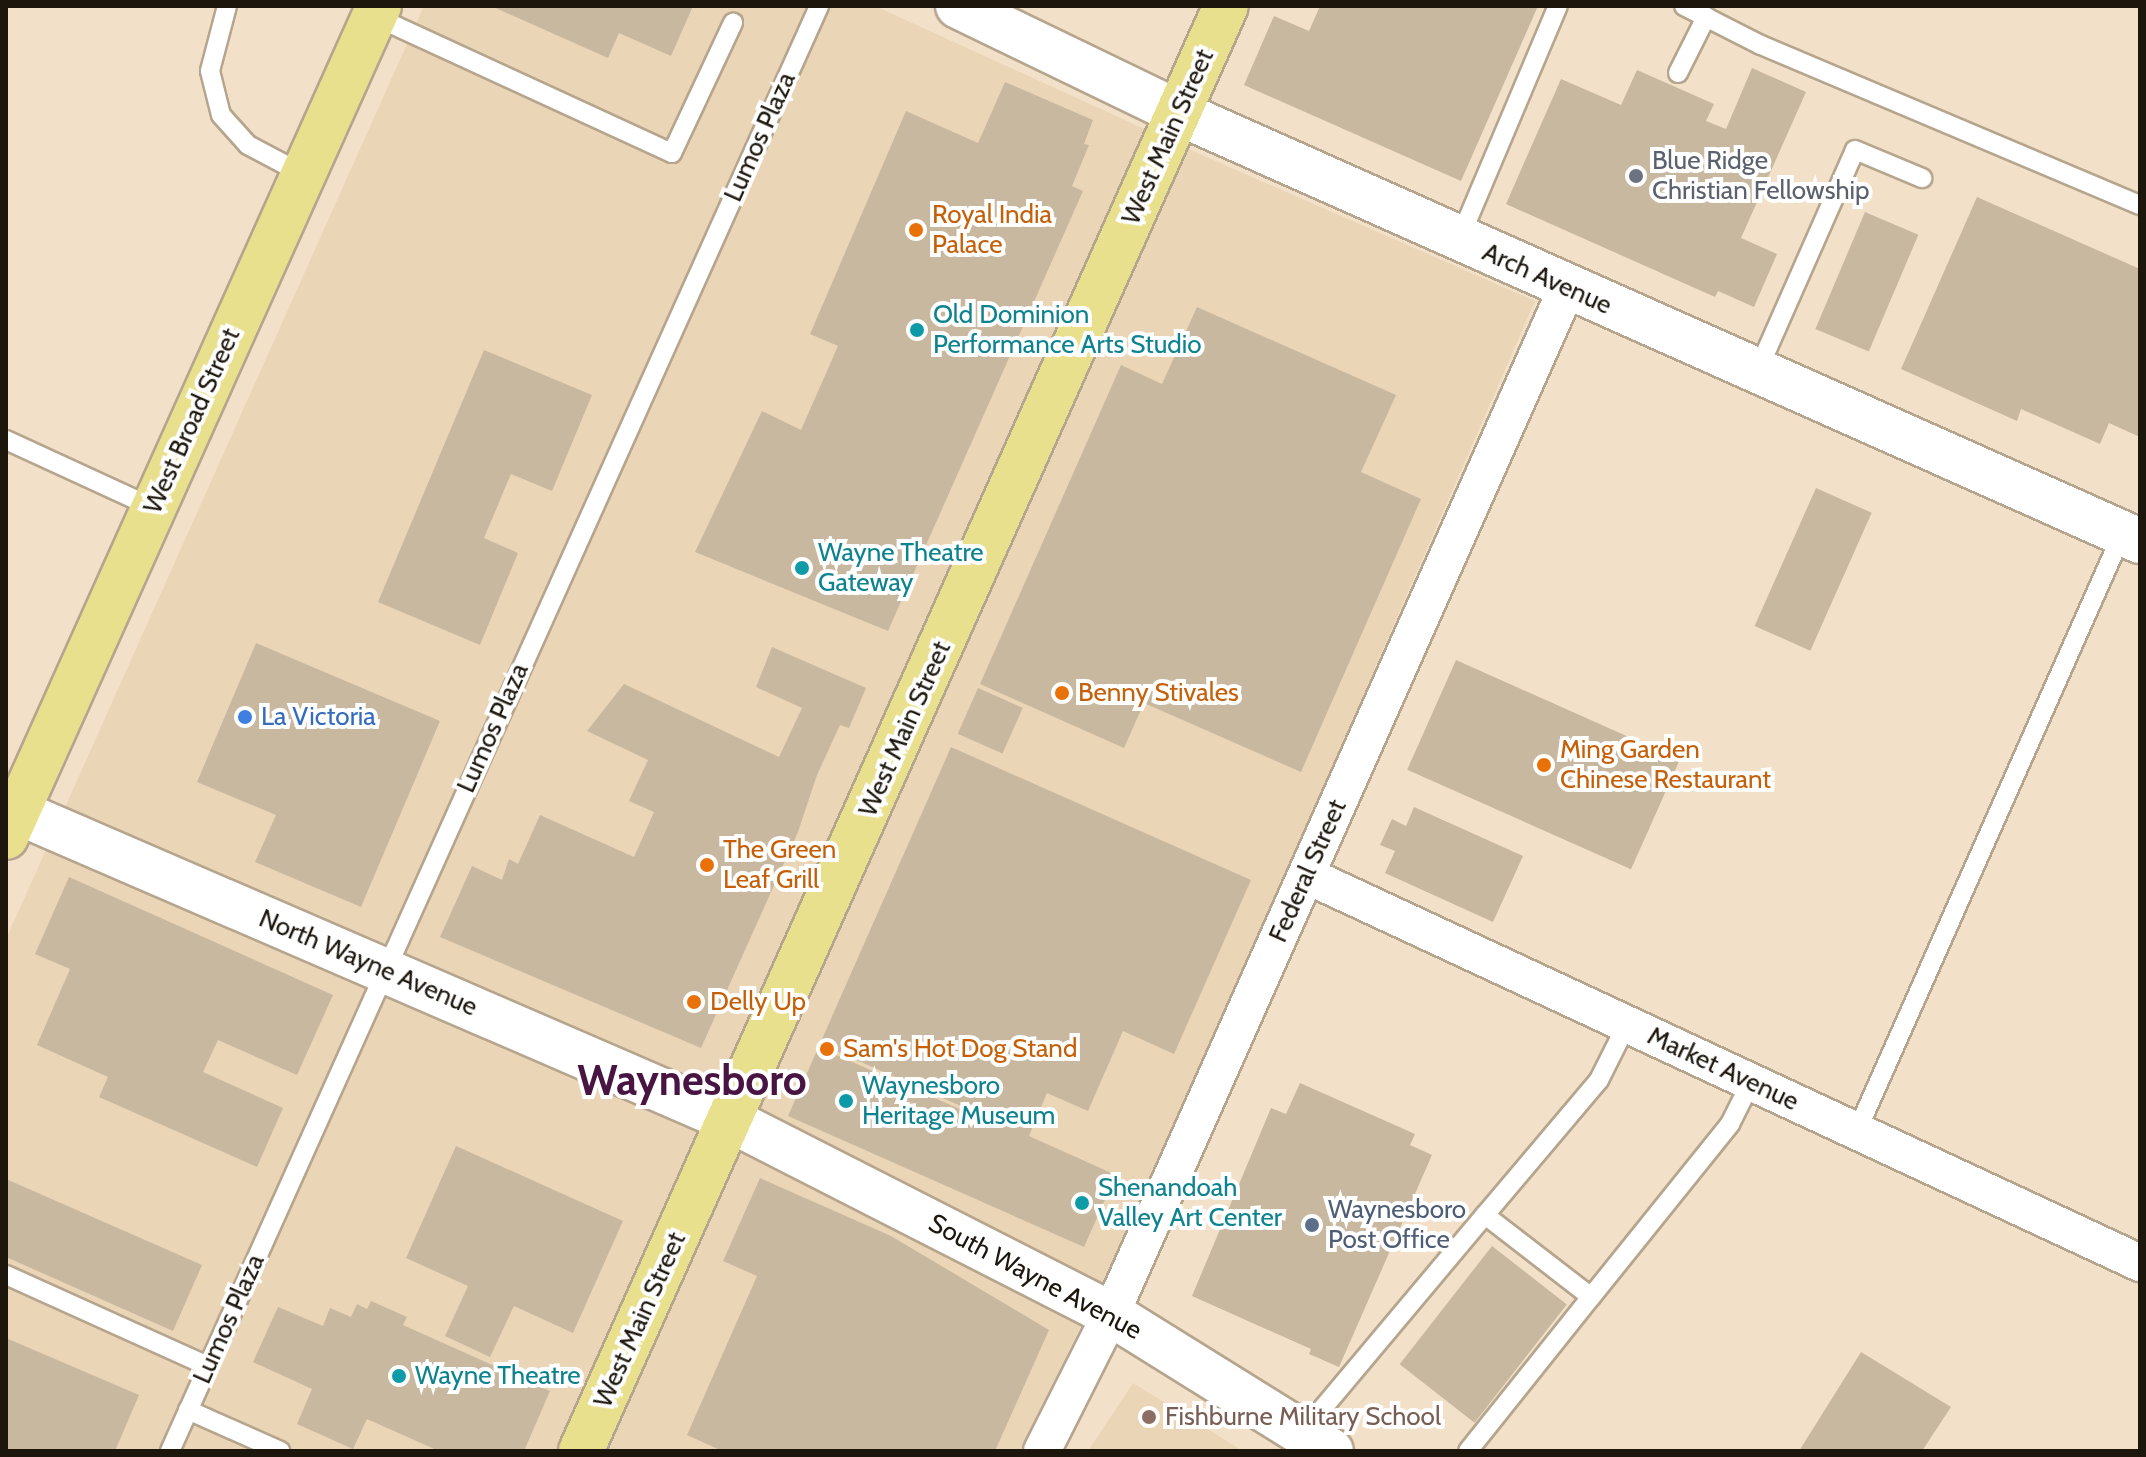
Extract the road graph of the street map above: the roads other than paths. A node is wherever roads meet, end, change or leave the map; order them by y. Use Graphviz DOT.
graph roads {
  1 [pos="227,6"];
  2 [pos="819,6"];
  3 [pos="958,6"];
  4 [pos="1226,6"];
  5 [pos="1558,6"];
  6 [pos="1684,6"];
  7 [pos="369,9"];
  8 [pos="1706,17"];
  9 [pos="733,23"];
  10 [pos="1678,73"];
  11 [pos="1179,113"];
  12 [pos="303,174"];
  13 [pos="1922,178"];
  14 [pos="2140,205"];
  15 [pos="1459,240"];
  16 [pos="1567,288"];
  17 [pos="1758,370"];
  18 [pos="6,440"];
  19 [pos="154,508"];
  20 [pos="2131,537"];
  21 [pos="10,818"];
  22 [pos="1306,875"];
  23 [pos="384,970"];
  24 [pos="1627,1024"];
  25 [pos="1751,1082"];
  26 [pos="730,1120"];
  27 [pos="1857,1131"];
  28 [pos="1485,1215"];
  29 [pos="2140,1263"];
  30 [pos="6,1275"];
  31 [pos="1591,1297"];
  32 [pos="1111,1314"];
  33 [pos="208,1366"];
  34 [pos="188,1410"];
  35 [pos="1316,1442"];
  36 [pos="170,1451"];
  37 [pos="280,1451"];
  38 [pos="581,1451"];
  39 [pos="1042,1451"];
  40 [pos="1468,1451"];
  1 -- 12 [label="lane"];
  2 -- 23 [label="lane, Lumos Plaza"];
  3 -- 11 [label="main road, Arch Avenue"];
  4 -- 11 [label="main road, West Main Street"];
  5 -- 15 [label="lane"];
  6 -- 8 [label="lane"];
  7 -- 9 [label="lane"];
  7 -- 12 [label="main road, West Broad Street"];
  8 -- 10 [label="lane"];
  8 -- 14 [label="lane"];
  11 -- 15 [label="main road, Arch Avenue"];
  11 -- 26 [label="main road, West Main Street"];
  12 -- 19 [label="main road, West Broad Street"];
  13 -- 17 [label="lane"];
  15 -- 16 [label="main road, Arch Avenue"];
  16 -- 17 [label="main road, Arch Avenue"];
  16 -- 22 [label="street, Federal Street"];
  17 -- 20 [label="main road, Arch Avenue"];
  18 -- 19 [label="lane"];
  19 -- 21 [label="main road, West Broad Street"];
  20 -- 27 [label="lane"];
  21 -- 23 [label="main road, North Wayne Avenue"];
  22 -- 24 [label="street, Market Avenue"];
  22 -- 32 [label="street, Federal Street"];
  23 -- 26 [label="main road, North Wayne Avenue"];
  23 -- 33 [label="lane, Lumos Plaza"];
  24 -- 25 [label="street, Market Avenue"];
  24 -- 28 [label="lane"];
  25 -- 27 [label="street, Market Avenue"];
  25 -- 31 [label="lane"];
  26 -- 32 [label="main road, South Wayne Avenue"];
  26 -- 38 [label="main road, West Main Street"];
  27 -- 29 [label="street, Market Avenue"];
  28 -- 31 [label="lane"];
  28 -- 35 [label="lane"];
  30 -- 33 [label="lane"];
  31 -- 40 [label="lane"];
  32 -- 35 [label="main road, South Wayne Avenue"];
  32 -- 39 [label="street, Federal Street"];
  33 -- 34 [label="lane, Lumos Plaza"];
  34 -- 36 [label="lane, Lumos Plaza"];
  34 -- 37 [label="lane"];
}
